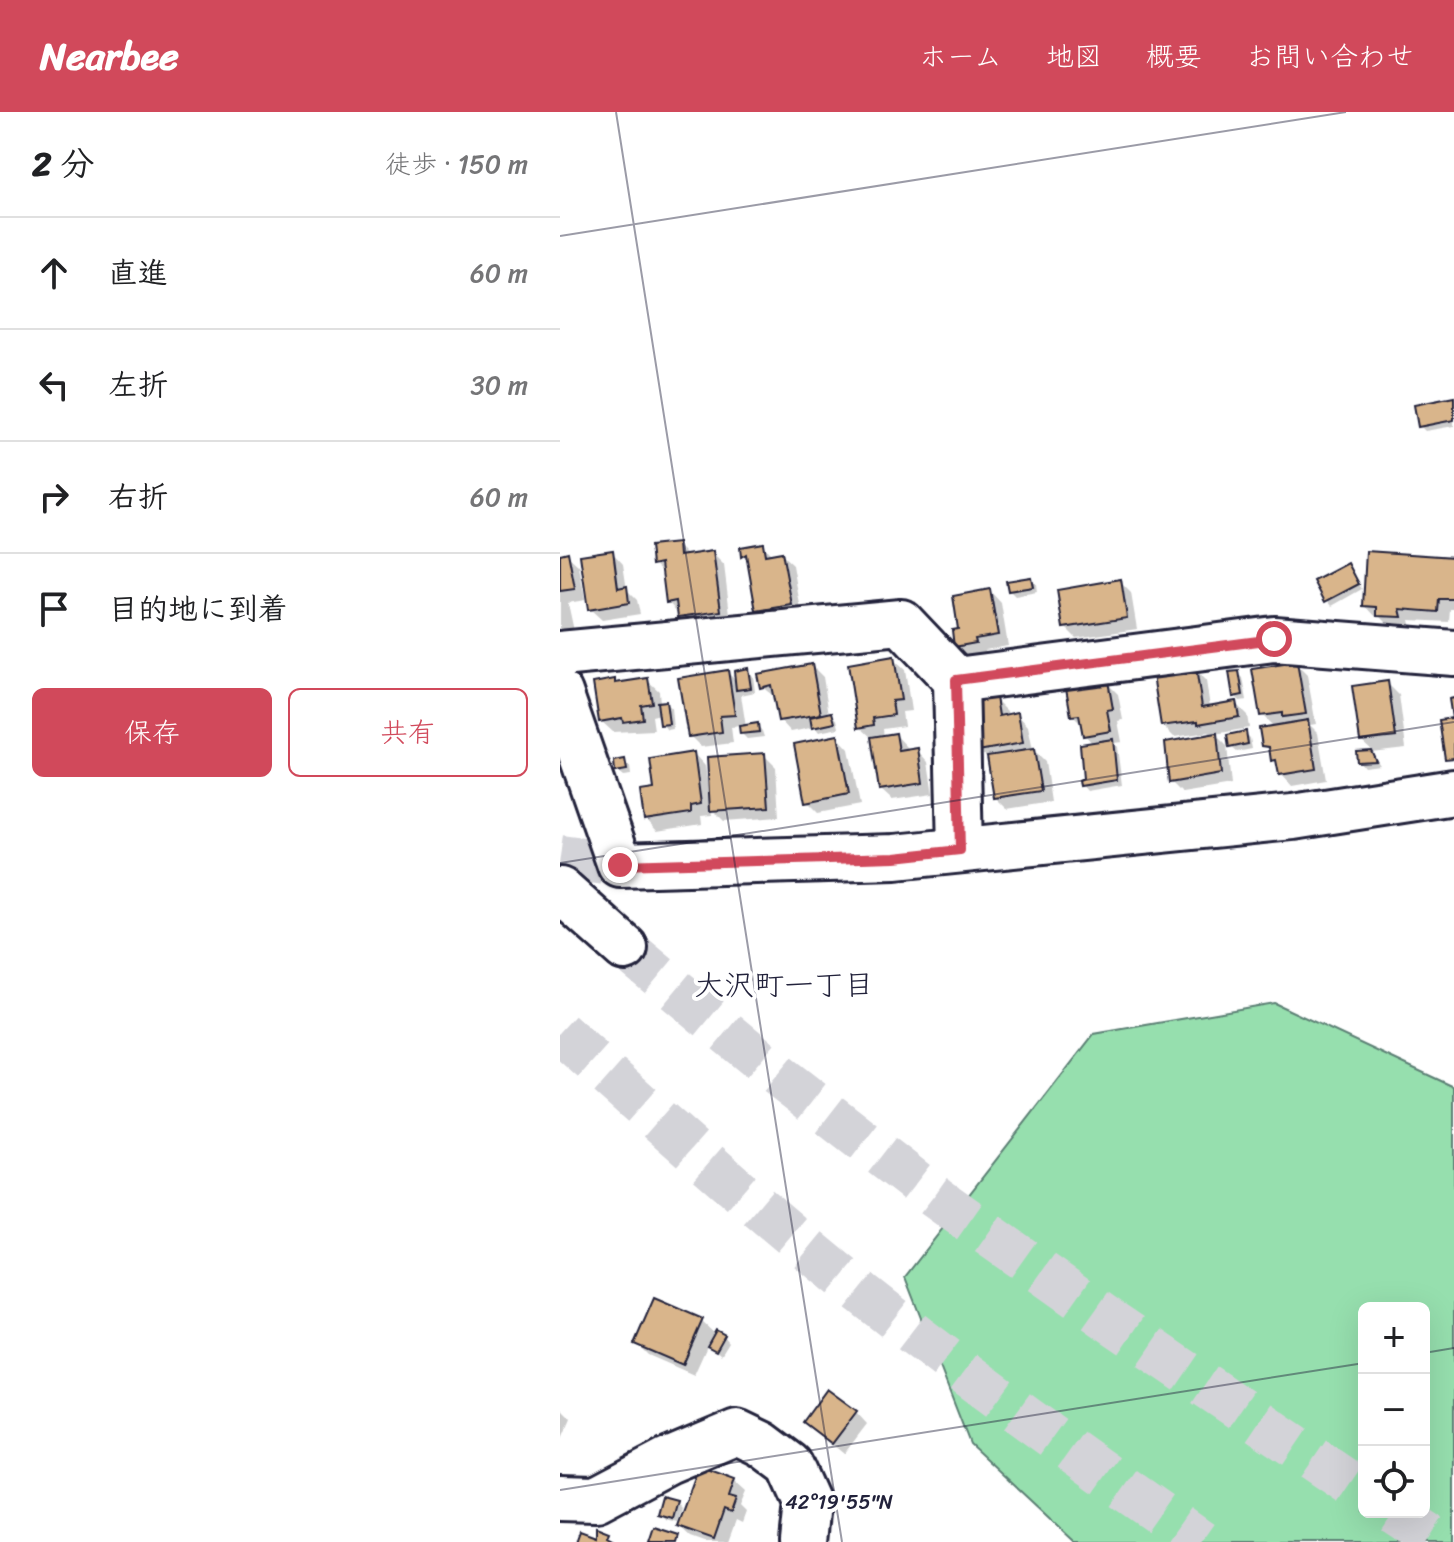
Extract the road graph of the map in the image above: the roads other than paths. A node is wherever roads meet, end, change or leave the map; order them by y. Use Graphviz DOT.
graph roads {
  1 [pos="1454,653"];
  2 [pos="560,654"];
  3 [pos="956,680"];
  4 [pos="560,693"];
  5 [pos="1454,792"];
  6 [pos="960,850"];
  7 [pos="560,890"];
  8 [pos="625,948"];
  9 [pos="560,1498"];
  10 [pos="803,1542"];
  1 -- 3 [label="main road"];
  2 -- 3 [label="main road"];
  3 -- 6 [label="main road"];
  4 -- 6 [label="main road"];
  5 -- 6 [label="main road"];
  7 -- 8 [label="main road"];
  9 -- 10 [label="main road"];
}
